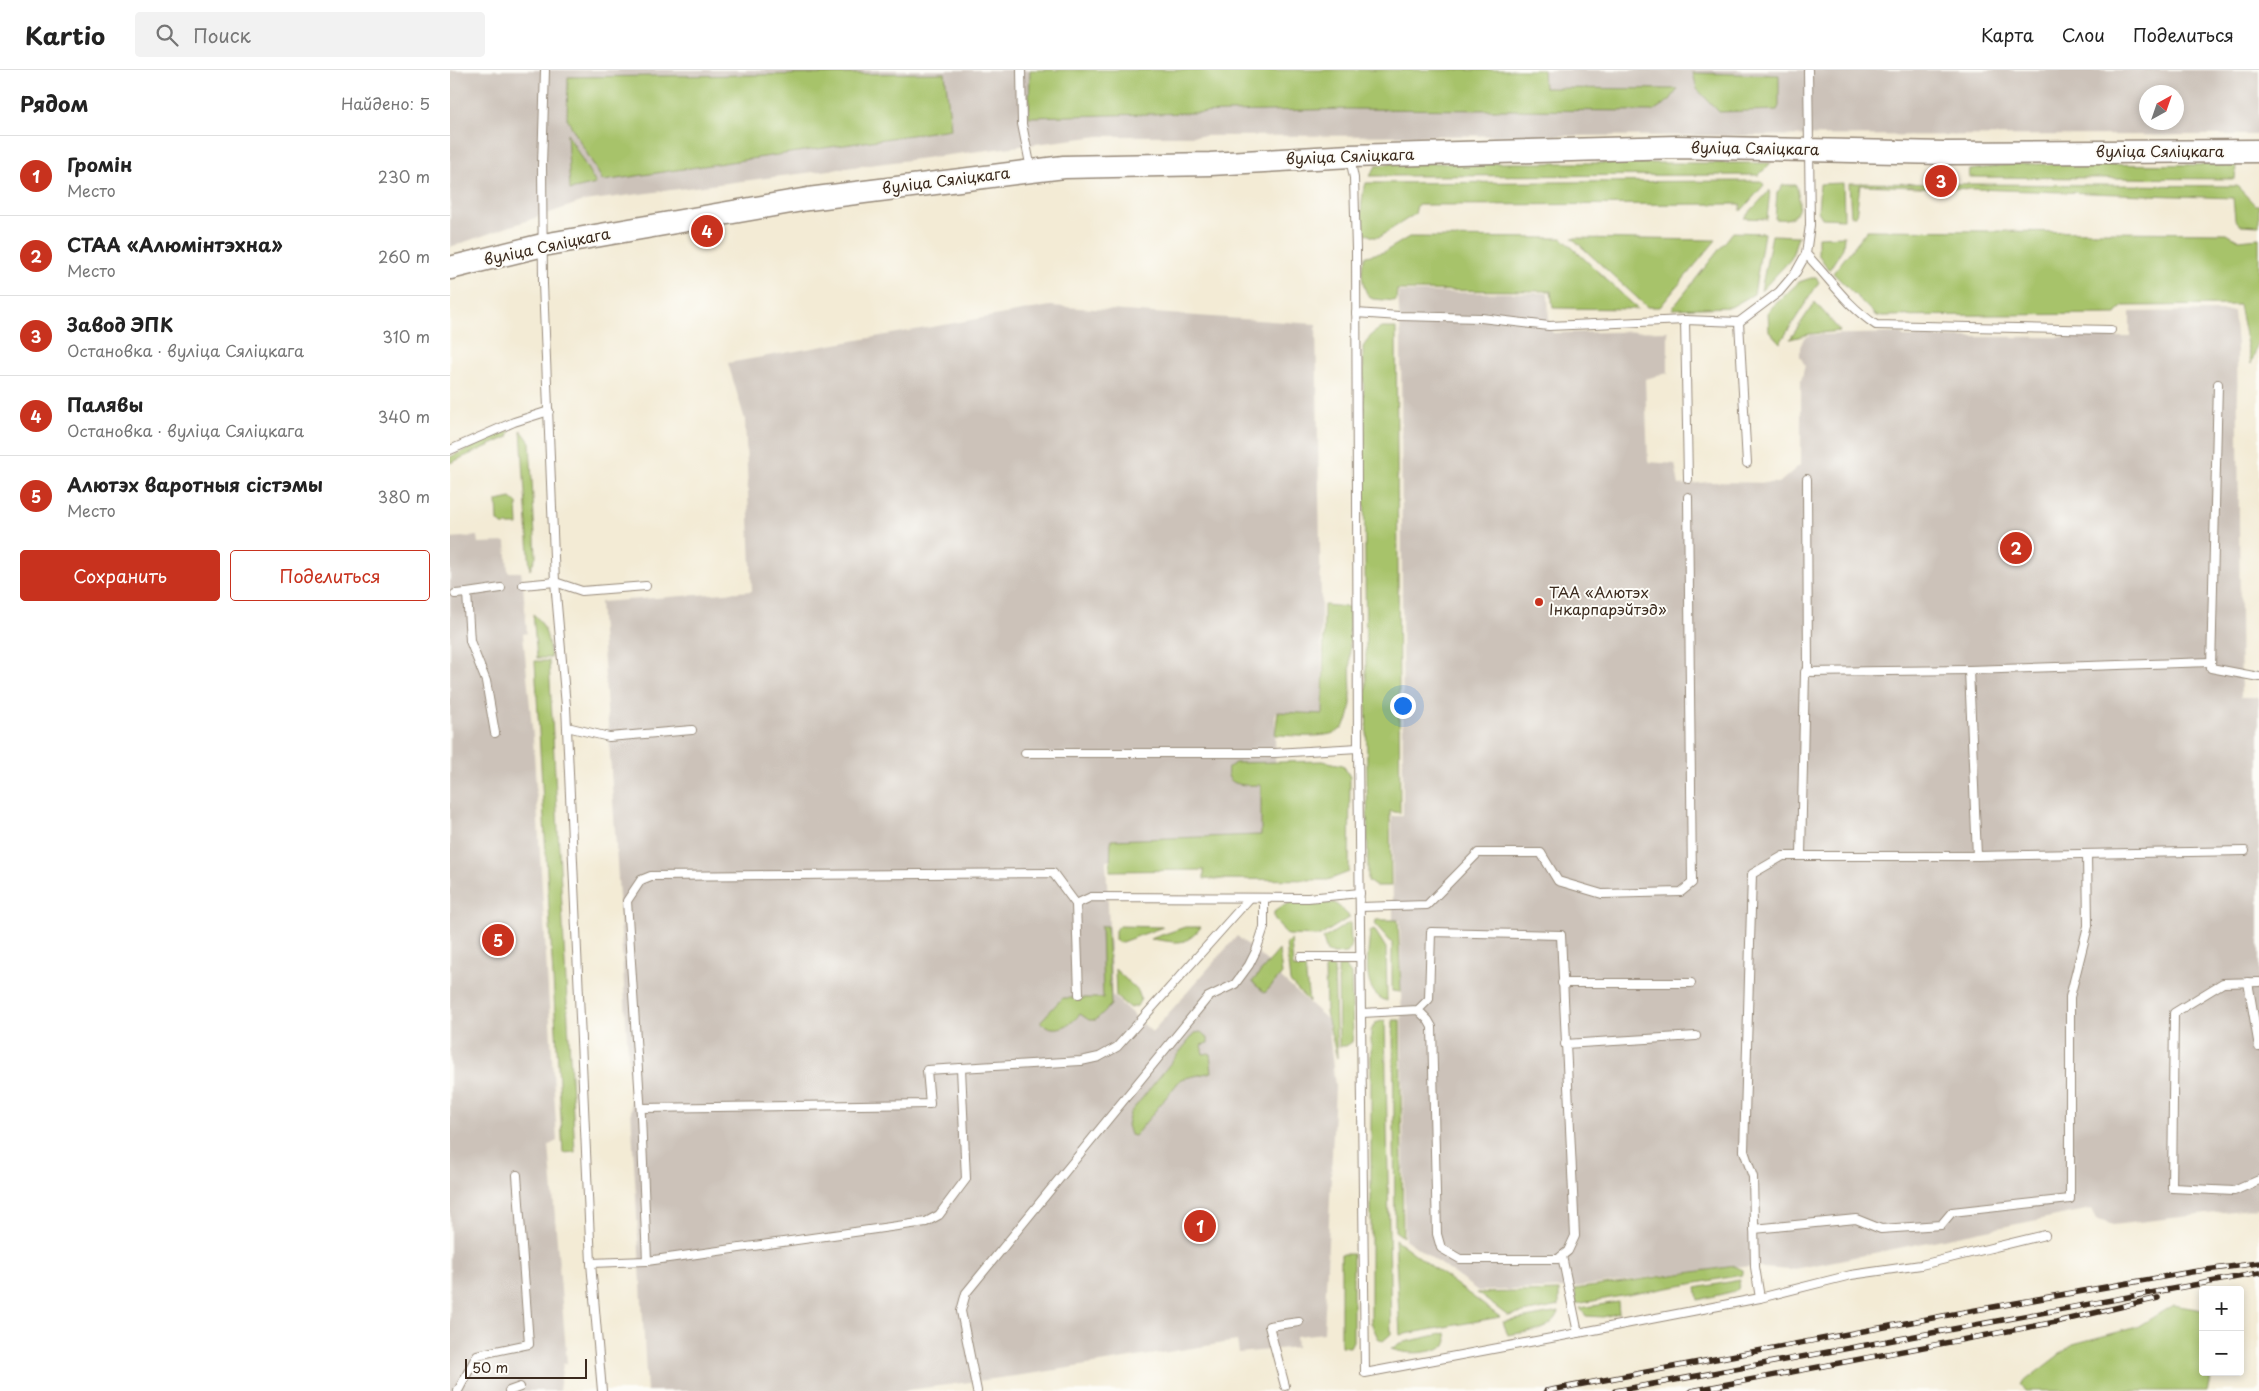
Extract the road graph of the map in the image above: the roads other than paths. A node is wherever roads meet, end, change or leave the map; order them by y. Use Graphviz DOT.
graph roads {
  1 [pos="545,70"];
  2 [pos="1021,70"];
  3 [pos="1808,70"];
  4 [pos="1808,150"];
  5 [pos="2259,151"];
  6 [pos="1350,156"];
  7 [pos="1031,171"];
  8 [pos="543,245"];
  9 [pos="1806,254"];
  10 [pos="450,268"];
  11 [pos="1356,313"];
  12 [pos="1684,320"];
  13 [pos="1739,322"];
  14 [pos="2111,330"];
  15 [pos="2218,384"];
  16 [pos="550,411"];
  17 [pos="450,450"];
  18 [pos="1747,463"];
  19 [pos="1688,479"];
  20 [pos="1807,479"];
  21 [pos="1688,497"];
  22 [pos="555,582"];
  23 [pos="523,584"];
  24 [pos="646,586"];
  25 [pos="501,588"];
  26 [pos="467,593"];
  27 [pos="455,594"];
  28 [pos="2211,662"];
  29 [pos="1969,670"];
  30 [pos="1808,672"];
  31 [pos="2259,677"];
  32 [pos="567,727"];
  33 [pos="692,730"];
  34 [pos="495,733"];
  35 [pos="1358,748"];
  36 [pos="1025,753"];
  37 [pos="2245,851"];
  38 [pos="2087,854"];
  39 [pos="1801,856"];
  40 [pos="1977,856"];
  41 [pos="1360,893"];
  42 [pos="1264,898"];
  43 [pos="1249,899"];
  44 [pos="1076,904"];
  45 [pos="1360,907"];
  46 [pos="1301,957"];
  47 [pos="1361,957"];
  48 [pos="2248,982"];
  49 [pos="2259,982"];
  50 [pos="1562,983"];
  51 [pos="1691,983"];
  52 [pos="1079,994"];
  53 [pos="1418,1010"];
  54 [pos="1362,1013"];
  55 [pos="1696,1036"];
  56 [pos="1565,1044"];
  57 [pos="2259,1049"];
  58 [pos="961,1068"];
  59 [pos="641,1108"];
  60 [pos="517,1175"];
  61 [pos="2259,1180"];
  62 [pos="1754,1229"];
  63 [pos="2044,1236"];
  64 [pos="1562,1256"];
  65 [pos="647,1261"];
  66 [pos="592,1263"];
  67 [pos="1760,1298"];
  68 [pos="1299,1322"];
  69 [pos="1578,1333"];
  70 [pos="1285,1386"];
  71 [pos="520,1387"];
  72 [pos="458,1391"];
  73 [pos="509,1391"];
  74 [pos="602,1391"];
  75 [pos="977,1391"];
  1 -- 8 [label="lane"];
  2 -- 7 [label="lane"];
  3 -- 4 [label="lane"];
  4 -- 5 [label="main road, вуліца Сяліцкага"];
  4 -- 6 [label="main road, вуліца Сяліцкага"];
  4 -- 9 [label="lane"];
  6 -- 7 [label="main road, вуліца Сяліцкага"];
  6 -- 11 [label="lane"];
  7 -- 8 [label="main road, вуліца Сяліцкага"];
  8 -- 10 [label="main road, вуліца Сяліцкага"];
  8 -- 16 [label="lane"];
  9 -- 13 [label="lane"];
  9 -- 14 [label="lane"];
  11 -- 12 [label="lane"];
  11 -- 35 [label="lane"];
  12 -- 13 [label="lane"];
  12 -- 19 [label="lane"];
  13 -- 18 [label="lane"];
  15 -- 28 [label="lane"];
  16 -- 17 [label="lane"];
  16 -- 22 [label="lane"];
  20 -- 30 [label="lane"];
  21 -- 45 [label="lane"];
  22 -- 23 [label="lane"];
  22 -- 24 [label="lane"];
  22 -- 32 [label="lane"];
  25 -- 26 [label="lane"];
  26 -- 27 [label="lane"];
  26 -- 34 [label="lane"];
  28 -- 29 [label="lane"];
  28 -- 31 [label="lane"];
  29 -- 30 [label="lane"];
  29 -- 40 [label="lane"];
  30 -- 39 [label="lane"];
  32 -- 33 [label="lane"];
  32 -- 66 [label="lane"];
  35 -- 36 [label="lane"];
  35 -- 41 [label="lane"];
  37 -- 38 [label="lane"];
  38 -- 40 [label="lane"];
  38 -- 62 [label="lane"];
  39 -- 40 [label="lane"];
  39 -- 62 [label="lane"];
  41 -- 42 [label="lane"];
  41 -- 45 [label="lane"];
  42 -- 43 [label="lane"];
  42 -- 75 [label="lane"];
  43 -- 44 [label="lane"];
  43 -- 58 [label="lane"];
  44 -- 52 [label="lane"];
  44 -- 59 [label="lane"];
  45 -- 47 [label="lane"];
  46 -- 47 [label="lane"];
  47 -- 54 [label="lane"];
  48 -- 49 [label="lane"];
  48 -- 57 [label="lane"];
  48 -- 61 [label="lane"];
  50 -- 51 [label="lane"];
  50 -- 53 [label="lane"];
  50 -- 56 [label="lane"];
  53 -- 54 [label="lane"];
  53 -- 64 [label="lane"];
  54 -- 69 [label="lane"];
  55 -- 56 [label="lane"];
  56 -- 64 [label="lane"];
  58 -- 59 [label="lane"];
  58 -- 65 [label="lane"];
  59 -- 65 [label="lane"];
  60 -- 72 [label="lane"];
  62 -- 67 [label="lane"];
  63 -- 67 [label="lane"];
  64 -- 69 [label="lane"];
  65 -- 66 [label="lane"];
  66 -- 74 [label="lane"];
  67 -- 69 [label="lane"];
  68 -- 70 [label="lane"];
  71 -- 73 [label="lane"];
}
